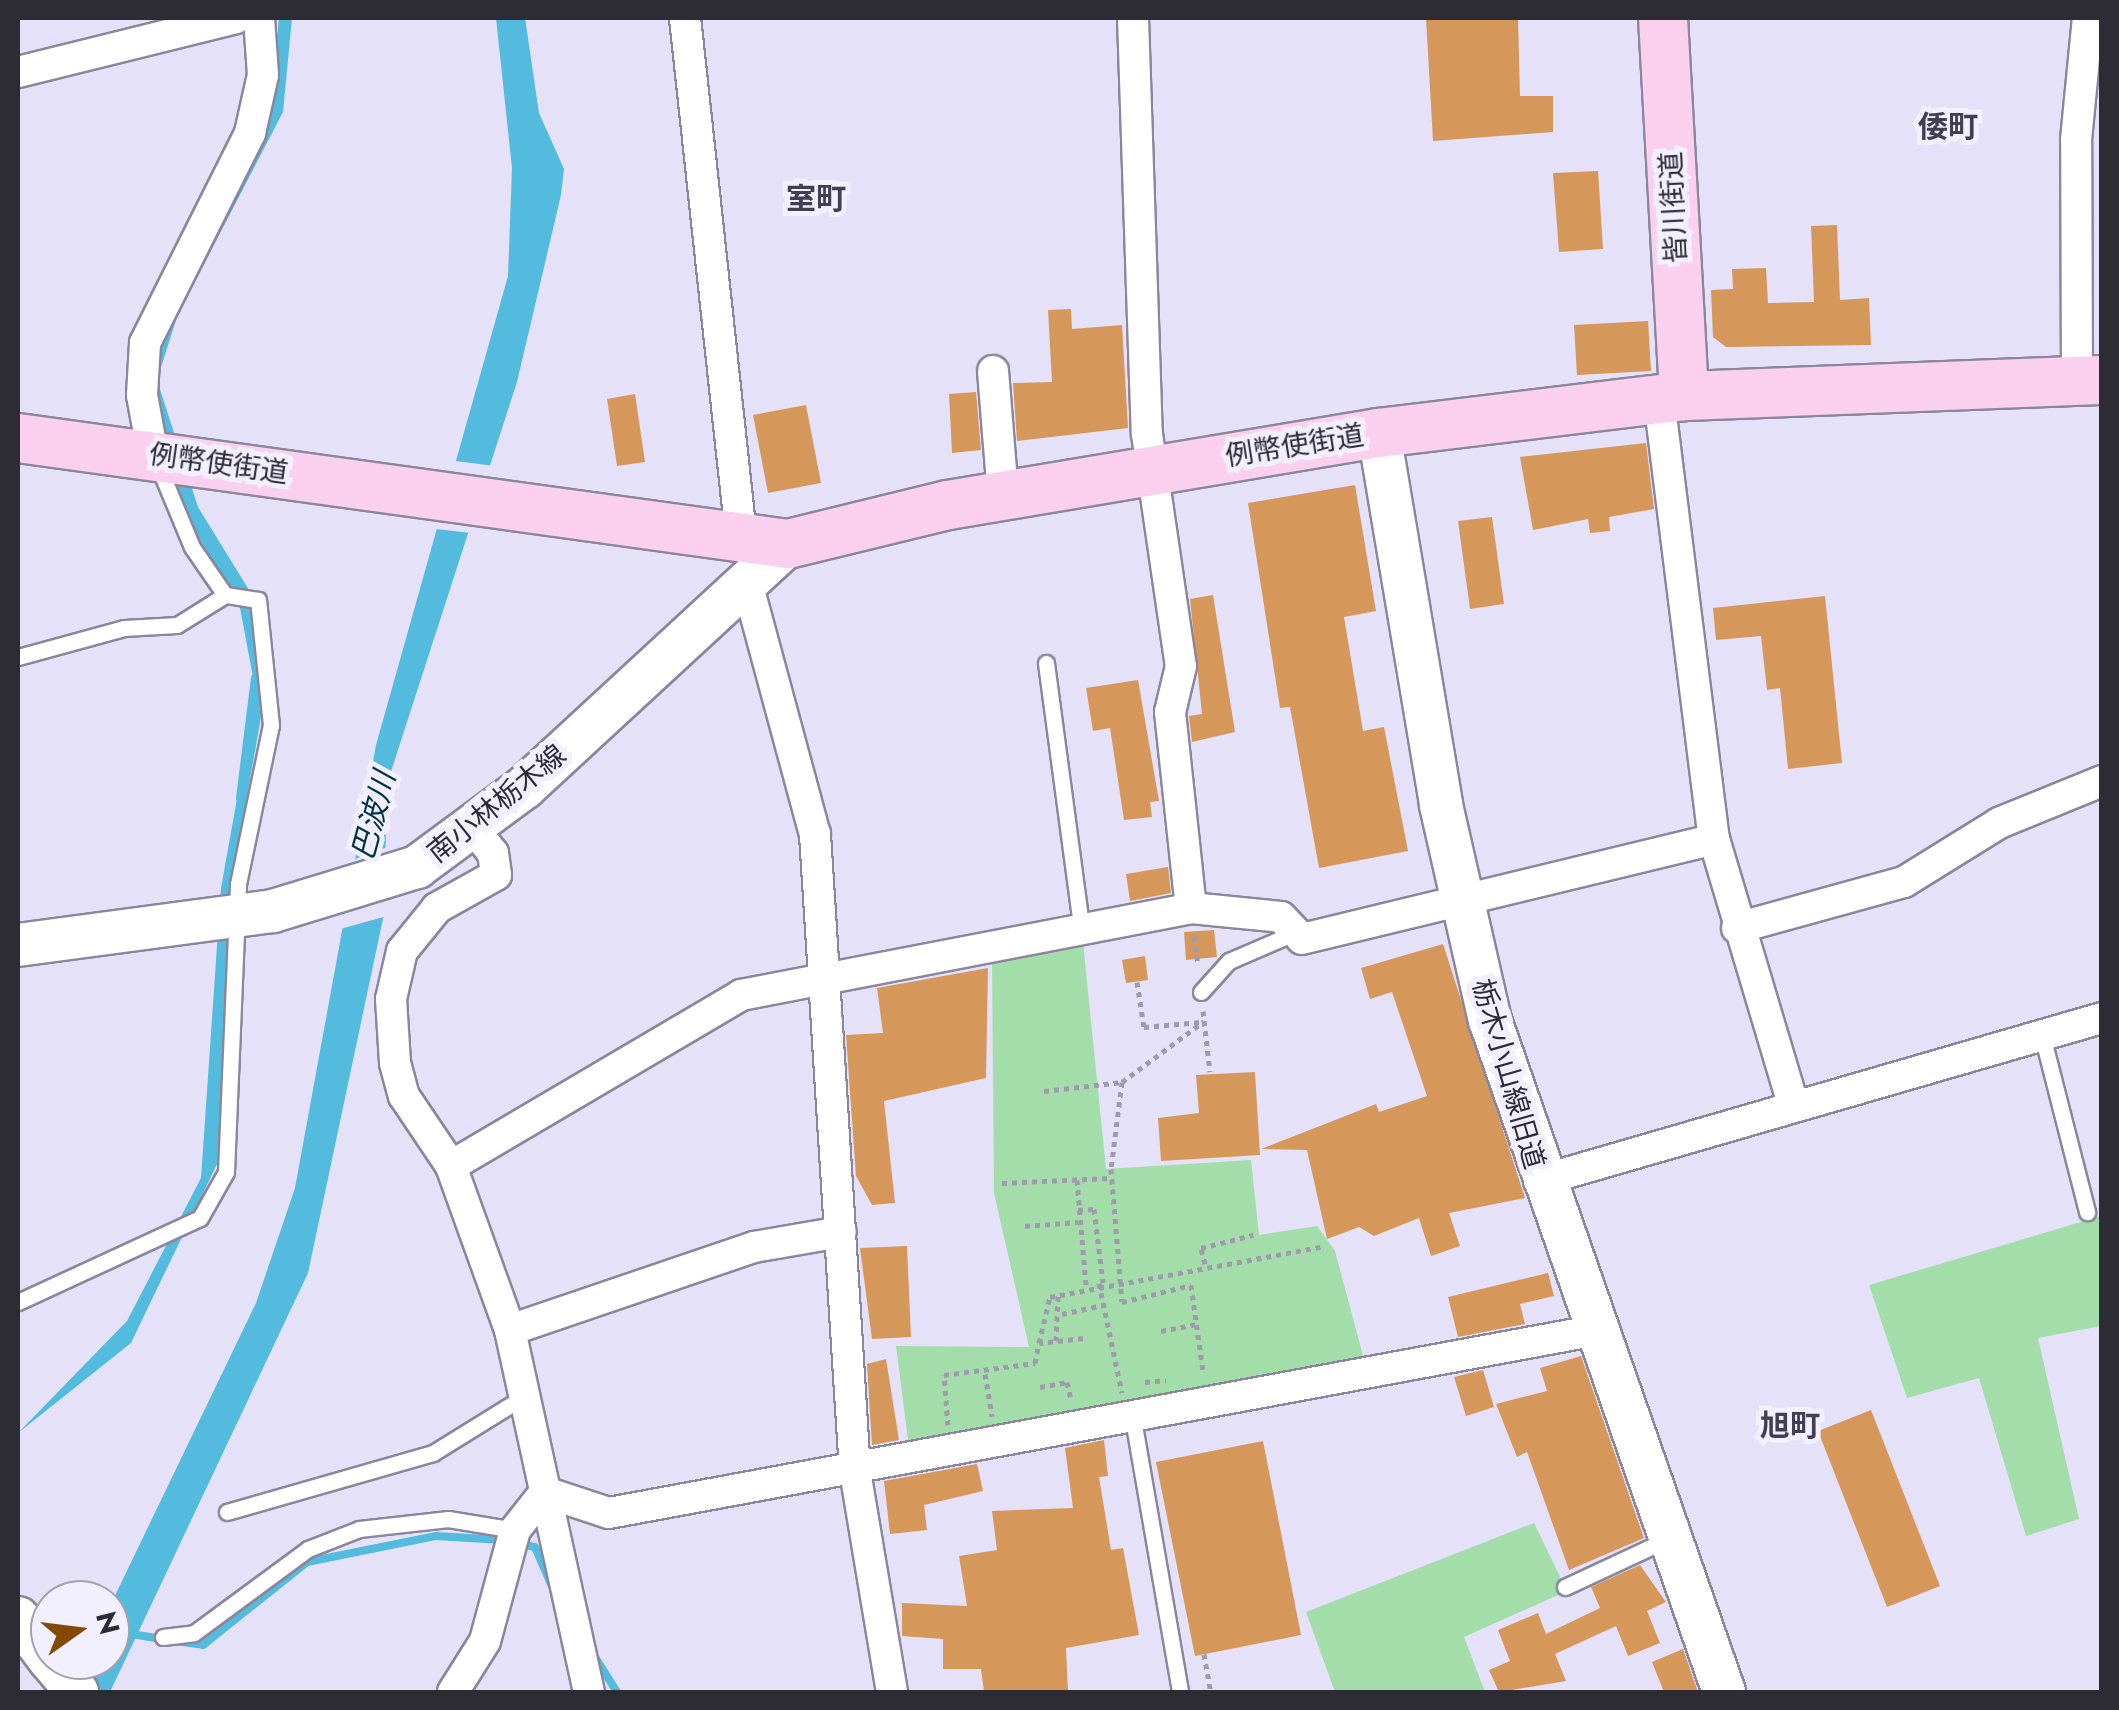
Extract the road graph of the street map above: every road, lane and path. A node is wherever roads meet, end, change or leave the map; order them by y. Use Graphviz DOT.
graph roads {
  1 [pos="259,18"];
  2 [pos="686,18"];
  3 [pos="1133,18"];
  4 [pos="1664,18"];
  5 [pos="2089,18"];
  6 [pos="2102,18"];
  7 [pos="223,19"];
  8 [pos="18,72"];
  9 [pos="993,371"];
  10 [pos="2089,380"];
  11 [pos="1671,397"];
  12 [pos="1379,433"];
  13 [pos="18,438"];
  14 [pos="169,458"];
  15 [pos="1152,468"];
  16 [pos="1003,495"];
  17 [pos="744,557"];
  18 [pos="225,595"];
  19 [pos="18,657"];
  20 [pos="1046,663"];
  21 [pos="2102,781"];
  22 [pos="474,829"];
  23 [pos="1714,839"];
  24 [pos="1462,906"];
  25 [pos="1191,908"];
  26 [pos="229,918"];
  27 [pos="1081,926"];
  28 [pos="1737,928"];
  29 [pos="1296,932"];
  30 [pos="18,946"];
  31 [pos="820,978"];
  32 [pos="1138,982"];
  33 [pos="1201,992"];
  34 [pos="2102,1018"];
  35 [pos="2042,1035"];
  36 [pos="1122,1082"];
  37 [pos="1044,1091"];
  38 [pos="1792,1101"];
  39 [pos="450,1166"];
  40 [pos="1112,1178"];
  41 [pos="1077,1180"];
  42 [pos="1539,1181"];
  43 [pos="1002,1182"];
  44 [pos="1078,1210"];
  45 [pos="2087,1212"];
  46 [pos="1078,1222"];
  47 [pos="1025,1226"];
  48 [pos="841,1232"];
  49 [pos="1253,1234"];
  50 [pos="1324,1246"];
  51 [pos="1205,1264"];
  52 [pos="1118,1278"];
  53 [pos="1101,1282"];
  54 [pos="1086,1287"];
  55 [pos="1058,1295"];
  56 [pos="18,1302"];
  57 [pos="1103,1304"];
  58 [pos="1062,1314"];
  59 [pos="1196,1324"];
  60 [pos="510,1330"];
  61 [pos="1160,1330"];
  62 [pos="1592,1330"];
  63 [pos="1083,1338"];
  64 [pos="1056,1342"];
  65 [pos="1039,1343"];
  66 [pos="1203,1371"];
  67 [pos="984,1374"];
  68 [pos="1040,1387"];
  69 [pos="525,1396"];
  70 [pos="1056,1407"];
  71 [pos="1128,1410"];
  72 [pos="1008,1414"];
  73 [pos="948,1424"];
  74 [pos="855,1471"];
  75 [pos="546,1492"];
  76 [pos="227,1512"];
  77 [pos="515,1530"];
  78 [pos="1669,1538"];
  79 [pos="1565,1587"];
  80 [pos="163,1638"];
  81 [pos="1204,1654"];
  82 [pos="454,1692"];
  83 [pos="589,1692"];
  84 [pos="892,1692"];
  85 [pos="1180,1692"];
  86 [pos="1211,1692"];
  87 [pos="1724,1692"];
  1 -- 14 [label="street"];
  2 -- 17 [label="street"];
  3 -- 15 [label="street"];
  4 -- 11 [label="main road, 皆川街道"];
  5 -- 6 [label="street"];
  5 -- 10 [label="street"];
  7 -- 8 [label="street"];
  9 -- 16 [label="street"];
  10 -- 11 [label="main road, 例幣使街道"];
  11 -- 12 [label="main road, 例幣使街道"];
  11 -- 23 [label="street"];
  12 -- 15 [label="main road, 例幣使街道"];
  12 -- 24 [label="street, 栃木小山線旧道"];
  13 -- 14 [label="main road, 例幣使街道"];
  14 -- 17 [label="main road, 例幣使街道"];
  14 -- 18 [label="lane"];
  15 -- 16 [label="main road, 例幣使街道"];
  15 -- 25 [label="street"];
  16 -- 17 [label="main road, 例幣使街道"];
  17 -- 22 [label="street, 南小林栃木線"];
  17 -- 31 [label="street"];
  18 -- 19 [label="lane"];
  18 -- 26 [label="lane"];
  20 -- 27 [label="lane"];
  21 -- 28 [label="street"];
  22 -- 26 [label="street, 南小林栃木線"];
  22 -- 39 [label="street"];
  23 -- 24 [label="street"];
  23 -- 28 [label="street"];
  24 -- 29 [label="street"];
  24 -- 42 [label="street, 栃木小山線旧道"];
  25 -- 27 [label="street"];
  25 -- 29 [label="street"];
  26 -- 30 [label="street, 南小林栃木線"];
  26 -- 56 [label="lane"];
  27 -- 31 [label="street"];
  28 -- 38 [label="street"];
  29 -- 33 [label="lane"];
  31 -- 39 [label="street"];
  31 -- 48 [label="street"];
  32 -- 36 [label="path"];
  34 -- 35 [label="street"];
  35 -- 38 [label="street"];
  35 -- 45 [label="lane"];
  36 -- 37 [label="path"];
  36 -- 40 [label="path"];
  38 -- 42 [label="street"];
  39 -- 60 [label="street"];
  40 -- 41 [label="path"];
  40 -- 52 [label="path"];
  41 -- 43 [label="path"];
  41 -- 44 [label="path"];
  42 -- 62 [label="street, 栃木小山線旧道"];
  44 -- 46 [label="path"];
  44 -- 53 [label="path"];
  46 -- 47 [label="path"];
  46 -- 54 [label="path"];
  48 -- 60 [label="street"];
  48 -- 74 [label="street"];
  49 -- 51 [label="path"];
  50 -- 51 [label="path"];
  51 -- 52 [label="path"];
  52 -- 53 [label="path"];
  52 -- 59 [label="path"];
  53 -- 54 [label="path"];
  53 -- 57 [label="path"];
  54 -- 55 [label="path"];
  55 -- 58 [label="path"];
  55 -- 65 [label="path"];
  57 -- 58 [label="path"];
  57 -- 71 [label="path"];
  58 -- 64 [label="path"];
  59 -- 61 [label="path"];
  59 -- 66 [label="path"];
  60 -- 69 [label="street"];
  62 -- 71 [label="street"];
  62 -- 78 [label="street, 栃木小山線旧道"];
  63 -- 64 [label="path"];
  64 -- 65 [label="path"];
  65 -- 67 [label="path"];
  67 -- 72 [label="path"];
  67 -- 73 [label="path"];
  68 -- 70 [label="path"];
  69 -- 75 [label="street"];
  69 -- 76 [label="lane"];
  71 -- 74 [label="street"];
  71 -- 85 [label="lane"];
  74 -- 75 [label="street"];
  74 -- 84 [label="street"];
  75 -- 77 [label="street"];
  75 -- 83 [label="street"];
  77 -- 80 [label="lane"];
  77 -- 82 [label="street"];
  78 -- 79 [label="lane"];
  78 -- 87 [label="street, 栃木小山線旧道"];
  81 -- 86 [label="path"];
}
